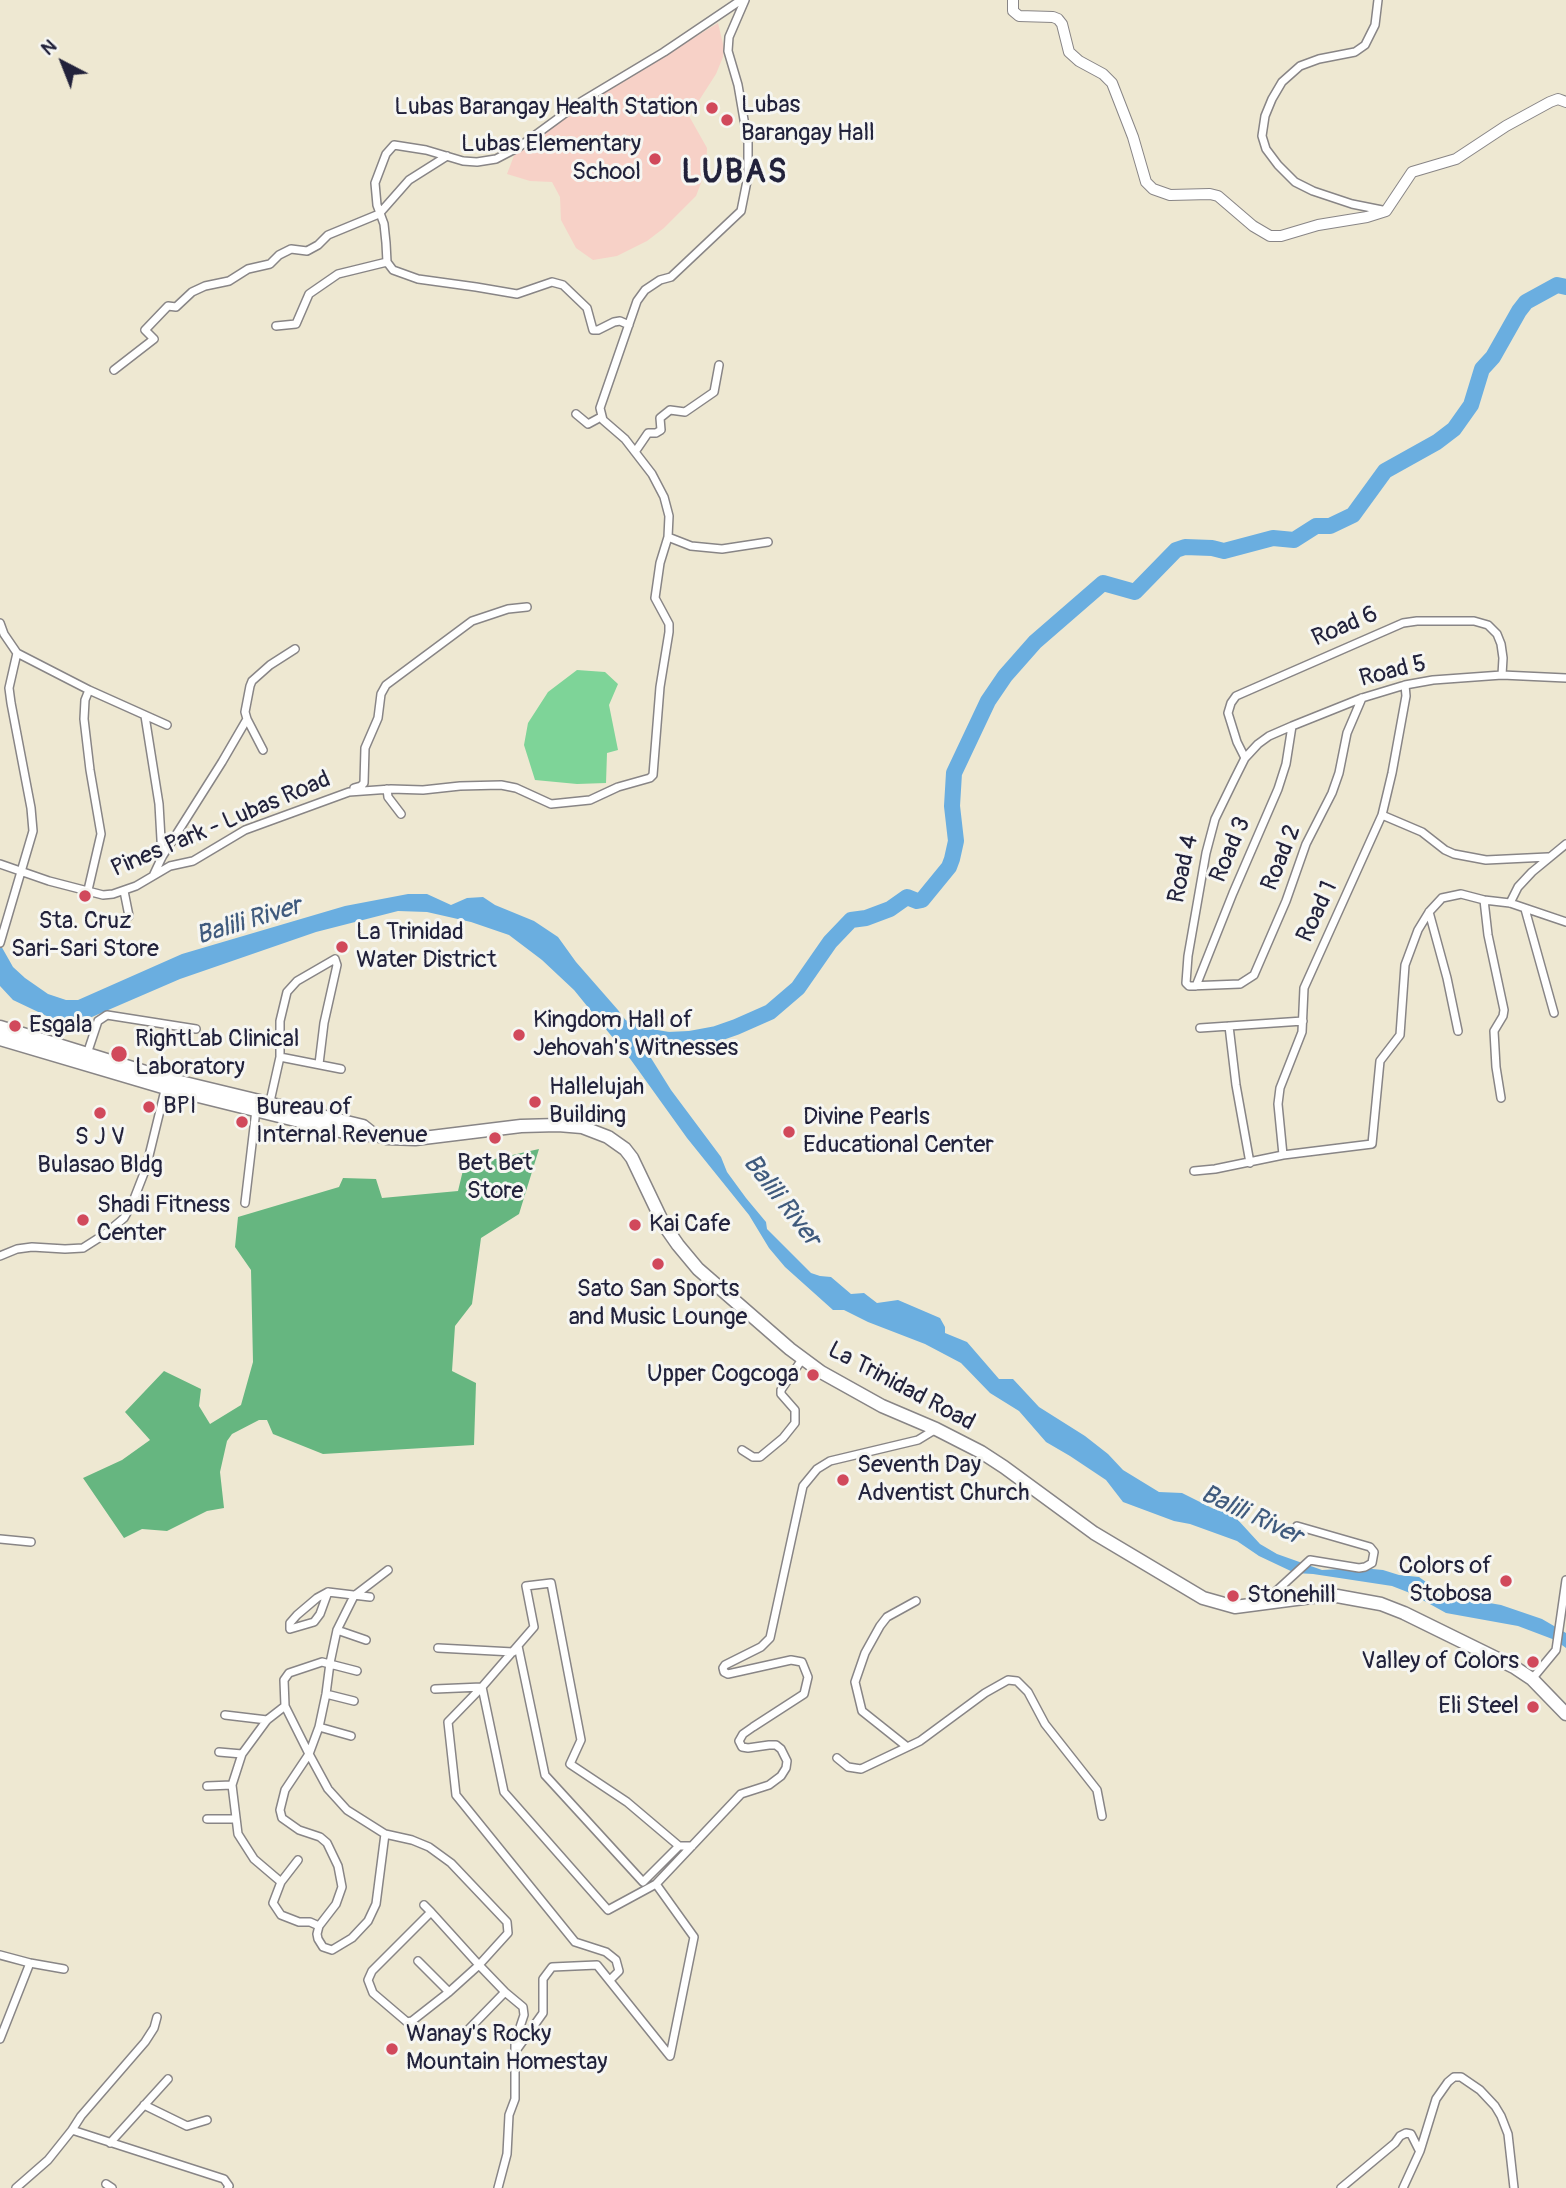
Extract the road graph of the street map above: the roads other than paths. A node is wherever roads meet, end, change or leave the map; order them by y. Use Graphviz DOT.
graph roads {
  1 [pos="743,0"];
  2 [pos="1013,0"];
  3 [pos="1378,0"];
  4 [pos="1566,102"];
  5 [pos="447,156"];
  6 [pos="1386,211"];
  7 [pos="379,214"];
  8 [pos="387,262"];
  9 [pos="629,325"];
  10 [pos="276,327"];
  11 [pos="719,365"];
  12 [pos="114,370"];
  13 [pos="576,414"];
  14 [pos="601,417"];
  15 [pos="635,453"];
  16 [pos="668,537"];
  17 [pos="768,542"];
  18 [pos="527,607"];
  19 [pos="0,623"];
  20 [pos="295,649"];
  21 [pos="17,653"];
  22 [pos="1502,675"];
  23 [pos="1566,678"];
  24 [pos="1405,685"];
  25 [pos="89,690"];
  26 [pos="1362,698"];
  27 [pos="145,716"];
  28 [pos="247,719"];
  29 [pos="167,725"];
  30 [pos="1292,726"];
  31 [pos="263,750"];
  32 [pos="1245,758"];
  33 [pos="387,789"];
  34 [pos="349,792"];
  35 [pos="401,814"];
  36 [pos="1381,815"];
  37 [pos="1566,844"];
  38 [pos="162,857"];
  39 [pos="1548,857"];
  40 [pos="0,864"];
  41 [pos="22,872"];
  42 [pos="154,875"];
  43 [pos="88,890"];
  44 [pos="124,891"];
  45 [pos="1484,900"];
  46 [pos="1510,903"];
  47 [pos="1525,909"];
  48 [pos="1429,912"];
  49 [pos="129,916"];
  50 [pos="1566,922"];
  51 [pos="0,943"];
  52 [pos="1196,986"];
  53 [pos="1553,1013"];
  54 [pos="1303,1021"];
  55 [pos="1229,1026"];
  56 [pos="0,1027"];
  57 [pos="1200,1028"];
  58 [pos="196,1029"];
  59 [pos="1458,1031"];
  60 [pos="0,1039"];
  61 [pos="281,1057"];
  62 [pos="86,1059"];
  63 [pos="319,1064"];
  64 [pos="341,1069"];
  65 [pos="167,1083"];
  66 [pos="1501,1098"];
  67 [pos="263,1107"];
  68 [pos="1283,1155"];
  69 [pos="1250,1163"];
  70 [pos="1194,1171"];
  71 [pos="245,1203"];
  72 [pos="0,1256"];
  73 [pos="803,1358"];
  74 [pos="936,1429"];
  75 [pos="742,1450"];
  76 [pos="1297,1526"];
  77 [pos="0,1539"];
  78 [pos="31,1542"];
  79 [pos="388,1570"];
  80 [pos="1566,1580"];
  81 [pos="328,1592"];
  82 [pos="354,1596"];
  83 [pos="370,1597"];
  84 [pos="916,1601"];
  85 [pos="1270,1603"];
  86 [pos="337,1630"];
  87 [pos="366,1640"];
  88 [pos="438,1647"];
  89 [pos="516,1649"];
  90 [pos="330,1663"];
  91 [pos="357,1671"];
  92 [pos="1532,1679"];
  93 [pos="482,1687"];
  94 [pos="435,1689"];
  95 [pos="326,1695"];
  96 [pos="354,1701"];
  97 [pos="285,1706"];
  98 [pos="1566,1713"];
  99 [pos="225,1715"];
  100 [pos="267,1720"];
  101 [pos="319,1727"];
  102 [pos="351,1736"];
  103 [pos="906,1746"];
  104 [pos="219,1752"];
  105 [pos="242,1754"];
  106 [pos="310,1754"];
  107 [pos="837,1758"];
  108 [pos="232,1785"];
  109 [pos="207,1786"];
  110 [pos="1102,1816"];
  111 [pos="207,1819"];
  112 [pos="235,1819"];
  113 [pos="384,1834"];
  114 [pos="679,1846"];
  115 [pos="692,1846"];
  116 [pos="298,1860"];
  117 [pos="281,1882"];
  118 [pos="656,1884"];
  119 [pos="424,1905"];
  120 [pos="431,1912"];
  121 [pos="319,1926"];
  122 [pos="0,1955"];
  123 [pos="418,1961"];
  124 [pos="30,1963"];
  125 [pos="479,1965"];
  126 [pos="64,1969"];
  127 [pos="610,1980"];
  128 [pos="449,1992"];
  129 [pos="505,1992"];
  130 [pos="157,2017"];
  131 [pos="468,2030"];
  132 [pos="0,2039"];
  133 [pos="515,2052"];
  134 [pos="168,2080"];
  135 [pos="144,2105"];
  136 [pos="207,2120"];
  137 [pos="72,2130"];
  138 [pos="110,2143"];
  139 [pos="1420,2151"];
  140 [pos="16,2188"];
  141 [pos="228,2188"];
  142 [pos="498,2188"];
  143 [pos="1341,2188"];
  144 [pos="1402,2188"];
  145 [pos="1514,2188"];
  1 -- 5 [label="street"];
  1 -- 9 [label="street"];
  2 -- 6 [label="main road"];
  3 -- 6 [label="street"];
  4 -- 6 [label="main road"];
  5 -- 7 [label="street"];
  5 -- 7 [label="street"];
  7 -- 8 [label="street"];
  7 -- 12 [label="street"];
  8 -- 9 [label="street"];
  8 -- 10 [label="street"];
  9 -- 14 [label="street"];
  11 -- 15 [label="street"];
  13 -- 14 [label="street"];
  14 -- 15 [label="street, Pines Park - Lubas Road"];
  15 -- 16 [label="street, Pines Park - Lubas Road"];
  16 -- 17 [label="street"];
  16 -- 33 [label="street, Pines Park - Lubas Road"];
  18 -- 34 [label="street"];
  19 -- 21 [label="street"];
  20 -- 28 [label="street"];
  21 -- 25 [label="street"];
  21 -- 41 [label="street"];
  22 -- 23 [label="street, Road 5"];
  22 -- 24 [label="street, Road 5"];
  22 -- 32 [label="street, Road 6"];
  24 -- 26 [label="street, Road 5"];
  24 -- 36 [label="street, Road 1"];
  25 -- 27 [label="street"];
  25 -- 43 [label="street"];
  26 -- 30 [label="street, Road 5"];
  26 -- 52 [label="street, Road 2"];
  27 -- 29 [label="street"];
  27 -- 38 [label="street"];
  28 -- 31 [label="street"];
  28 -- 38 [label="street"];
  30 -- 32 [label="street, Road 5"];
  30 -- 52 [label="street, Road 3"];
  32 -- 52 [label="street, Road 4"];
  33 -- 34 [label="street, Pines Park - Lubas Road"];
  33 -- 35 [label="street"];
  34 -- 42 [label="street, Pines Park - Lubas Road"];
  36 -- 39 [label="street"];
  36 -- 54 [label="street, Road 1"];
  37 -- 39 [label="street"];
  38 -- 42 [label="street"];
  39 -- 46 [label="street"];
  40 -- 41 [label="street, Pines Park - Lubas Road"];
  41 -- 43 [label="street, Pines Park - Lubas Road"];
  41 -- 51 [label="street"];
  42 -- 44 [label="street, Pines Park - Lubas Road"];
  43 -- 44 [label="street, Pines Park - Lubas Road"];
  44 -- 49 [label="street"];
  45 -- 46 [label="street"];
  45 -- 48 [label="street"];
  45 -- 66 [label="street"];
  46 -- 47 [label="street"];
  47 -- 50 [label="street"];
  47 -- 53 [label="street"];
  48 -- 59 [label="street"];
  48 -- 68 [label="street"];
  54 -- 55 [label="street"];
  54 -- 68 [label="street, Road 1"];
  55 -- 57 [label="street"];
  55 -- 69 [label="street"];
  56 -- 62 [label="highway, La Trinidad Road"];
  58 -- 62 [label="street"];
  60 -- 62 [label="highway, La Trinidad Road"];
  61 -- 63 [label="street"];
  61 -- 63 [label="street"];
  61 -- 67 [label="street"];
  62 -- 65 [label="highway, La Trinidad Road"];
  63 -- 64 [label="street"];
  65 -- 67 [label="highway, La Trinidad Road"];
  65 -- 72 [label="street"];
  67 -- 71 [label="street"];
  67 -- 73 [label="highway, La Trinidad Road"];
  68 -- 69 [label="street"];
  69 -- 70 [label="street"];
  73 -- 74 [label="highway, La Trinidad Road"];
  73 -- 75 [label="street"];
  74 -- 85 [label="highway, La Trinidad Road"];
  74 -- 115 [label="street"];
  76 -- 85 [label="street"];
  77 -- 78 [label="street"];
  79 -- 82 [label="street"];
  80 -- 92 [label="street"];
  81 -- 81 [label="street"];
  81 -- 82 [label="street"];
  82 -- 83 [label="street"];
  82 -- 86 [label="street"];
  84 -- 103 [label="street"];
  85 -- 92 [label="highway, La Trinidad Road"];
  86 -- 87 [label="street"];
  86 -- 90 [label="street"];
  88 -- 89 [label="street"];
  89 -- 93 [label="street"];
  89 -- 114 [label="street"];
  89 -- 114 [label="street"];
  90 -- 91 [label="street"];
  90 -- 95 [label="street"];
  90 -- 97 [label="street"];
  92 -- 98 [label="highway, La Trinidad Road"];
  93 -- 94 [label="street"];
  93 -- 118 [label="street"];
  93 -- 127 [label="street"];
  95 -- 96 [label="street"];
  95 -- 101 [label="street"];
  97 -- 100 [label="street"];
  97 -- 106 [label="street"];
  99 -- 100 [label="street"];
  100 -- 105 [label="street"];
  101 -- 102 [label="street"];
  101 -- 106 [label="street"];
  103 -- 107 [label="street"];
  103 -- 110 [label="street"];
  104 -- 105 [label="street"];
  105 -- 108 [label="street"];
  106 -- 113 [label="street"];
  106 -- 121 [label="street"];
  108 -- 109 [label="street"];
  108 -- 112 [label="street"];
  111 -- 112 [label="street"];
  112 -- 117 [label="street"];
  113 -- 121 [label="street"];
  113 -- 125 [label="street"];
  114 -- 115 [label="street"];
  115 -- 118 [label="street"];
  116 -- 117 [label="street"];
  117 -- 121 [label="street"];
  118 -- 127 [label="street"];
  119 -- 120 [label="street"];
  120 -- 125 [label="street"];
  120 -- 128 [label="street"];
  122 -- 124 [label="street"];
  123 -- 128 [label="street"];
  124 -- 126 [label="street"];
  124 -- 132 [label="street"];
  125 -- 128 [label="street"];
  125 -- 129 [label="street"];
  127 -- 133 [label="street"];
  129 -- 131 [label="street"];
  129 -- 133 [label="street"];
  130 -- 137 [label="street"];
  133 -- 142 [label="street"];
  134 -- 135 [label="street"];
  135 -- 136 [label="street"];
  135 -- 138 [label="street"];
  137 -- 138 [label="street"];
  137 -- 140 [label="street"];
  138 -- 141 [label="street"];
  139 -- 143 [label="street"];
  139 -- 144 [label="street"];
  139 -- 145 [label="street"];
}
